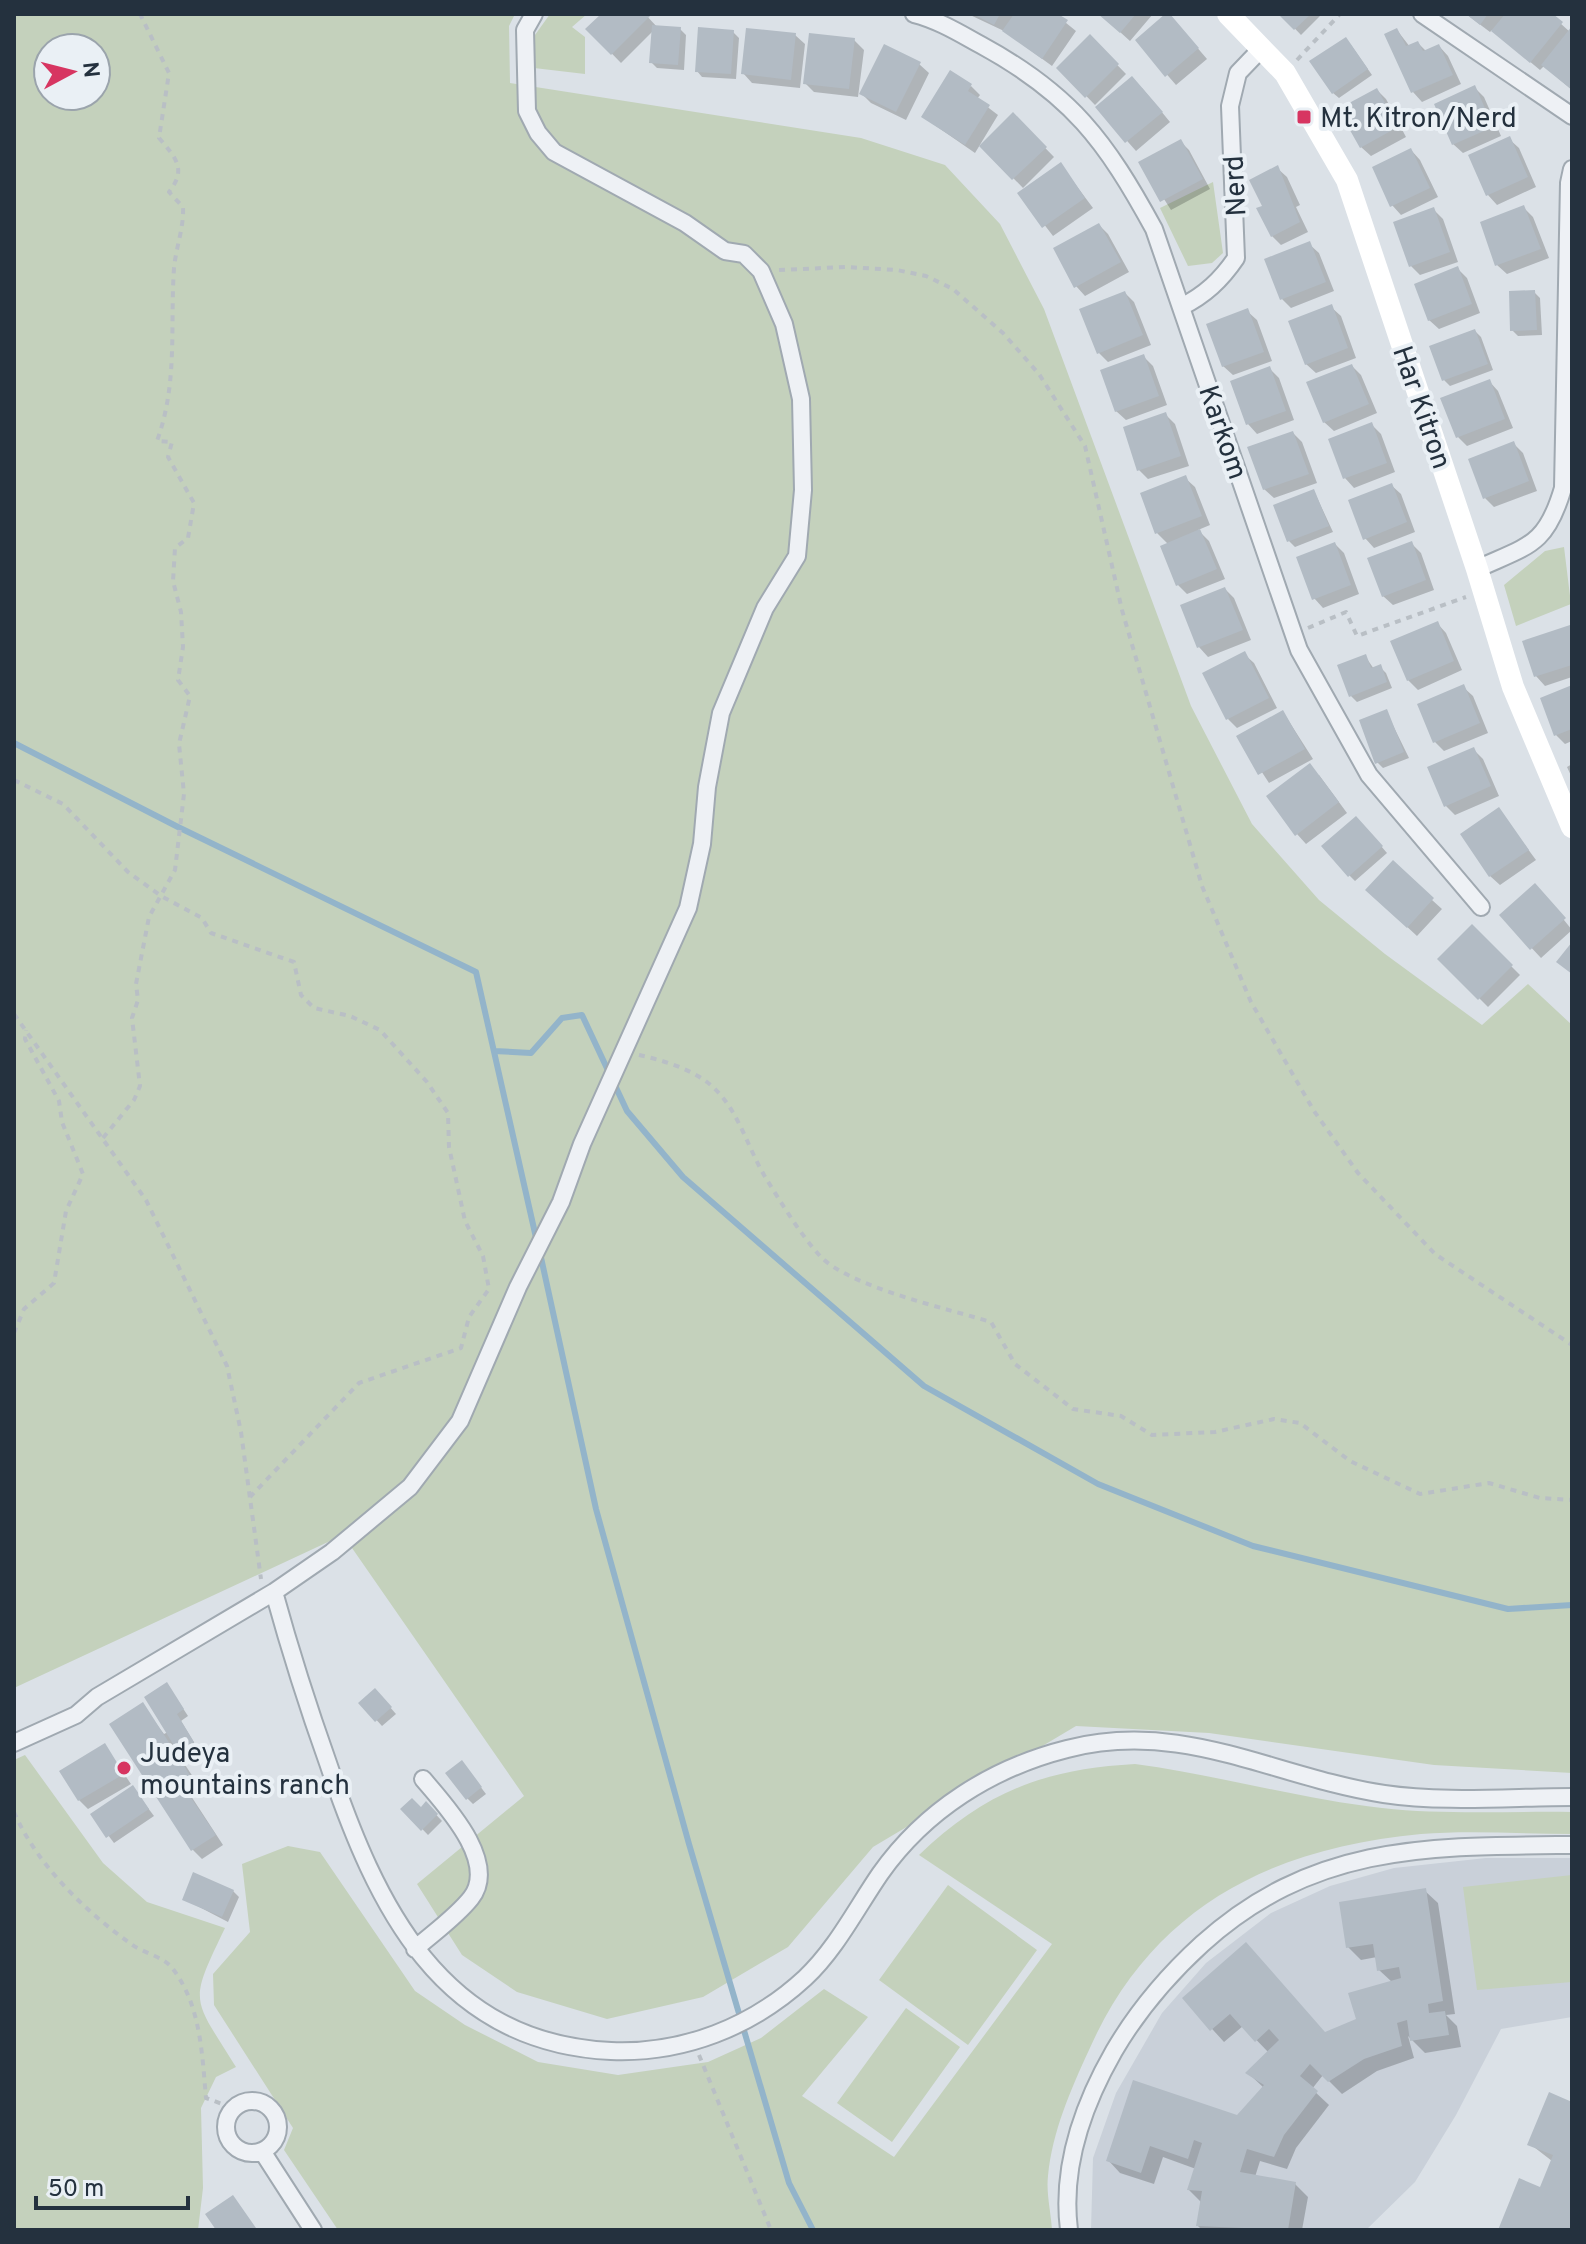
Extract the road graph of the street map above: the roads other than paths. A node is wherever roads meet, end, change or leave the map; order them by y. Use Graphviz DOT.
graph roads {
  1 [pos="534,14"];
  2 [pos="914,14"];
  3 [pos="1228,14"];
  4 [pos="1422,14"];
  5 [pos="1261,49"];
  6 [pos="1572,116"];
  7 [pos="1572,169"];
  8 [pos="1181,307"];
  9 [pos="1477,569"];
  10 [pos="1572,827"];
  11 [pos="1481,907"];
  12 [pos="274,1592"];
  13 [pos="14,1743"];
  14 [pos="423,1779"];
  15 [pos="1572,1797"];
  16 [pos="1572,1845"];
  17 [pos="415,1949"];
  18 [pos="262,2151"];
  19 [pos="313,2230"];
  20 [pos="1069,2230"];
  1 -- 12 [label="street"];
  2 -- 8 [label="street, Karkom"];
  3 -- 5 [label="street, Har Kitron"];
  4 -- 6 [label="street"];
  5 -- 8 [label="street, Nerd"];
  5 -- 9 [label="street, Har Kitron"];
  7 -- 9 [label="street"];
  8 -- 11 [label="street, Karkom"];
  9 -- 10 [label="street, Har Kitron"];
  12 -- 13 [label="street"];
  12 -- 17 [label="street"];
  14 -- 17 [label="street"];
  15 -- 17 [label="street"];
  16 -- 20 [label="street"];
  18 -- 18 [label="street"];
  18 -- 19 [label="street"];
}
